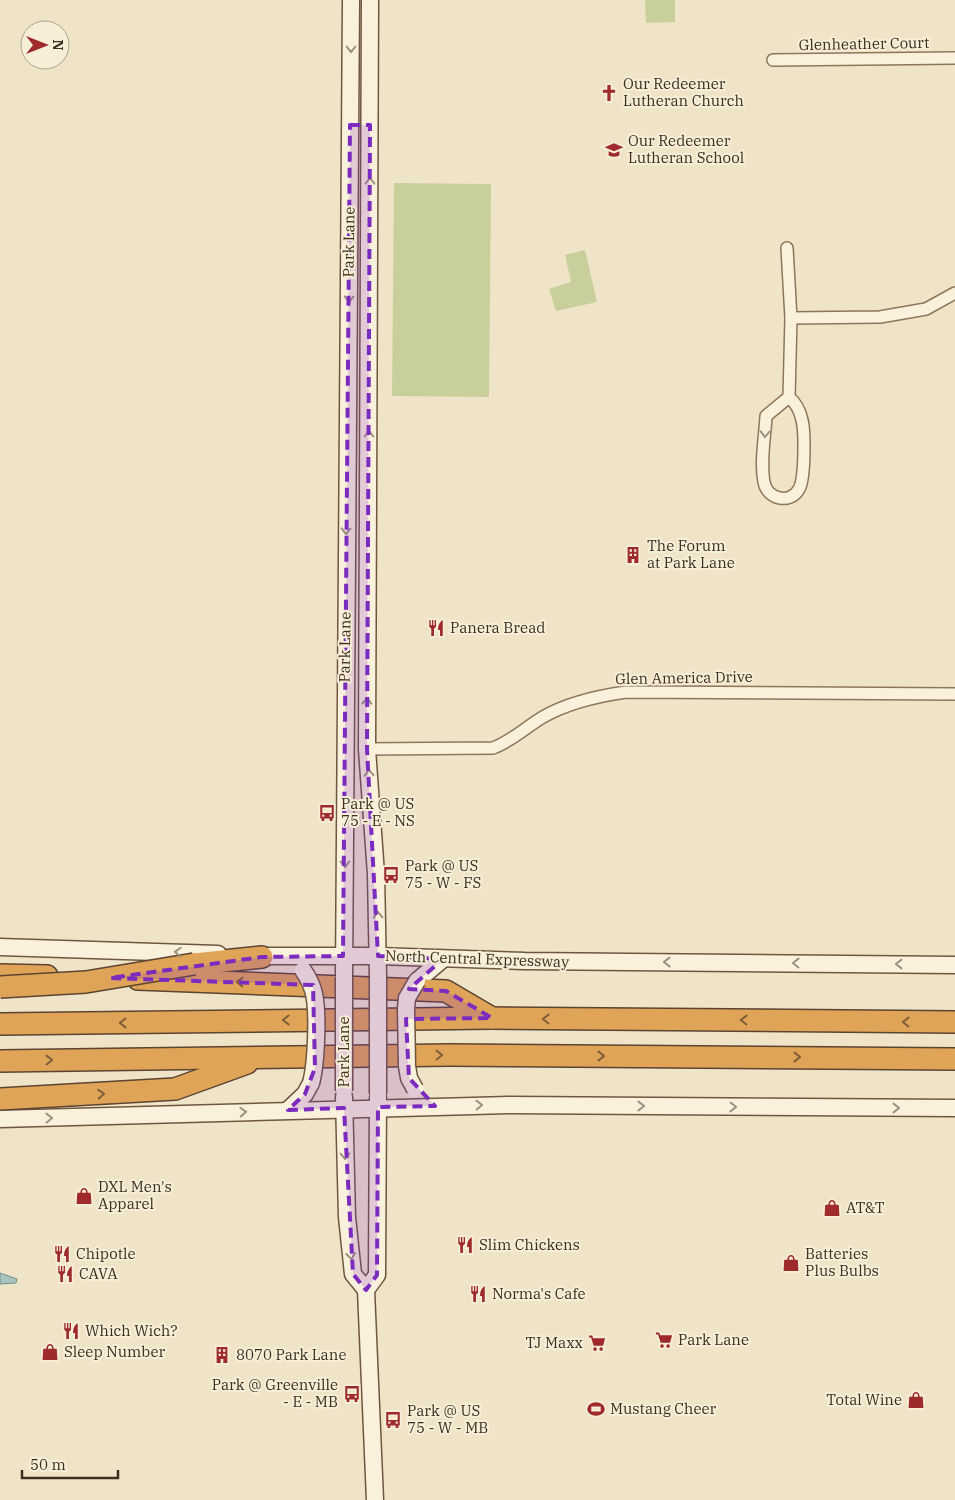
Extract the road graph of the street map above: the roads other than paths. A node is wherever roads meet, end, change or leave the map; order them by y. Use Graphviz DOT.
graph roads {
  1 [pos="351,0"];
  2 [pos="370,0"];
  3 [pos="955,58"];
  4 [pos="773,60"];
  5 [pos="350,125"];
  6 [pos="370,125"];
  7 [pos="787,248"];
  8 [pos="955,293"];
  9 [pos="791,318"];
  10 [pos="789,397"];
  11 [pos="369,482"];
  12 [pos="347,483"];
  13 [pos="344,678"];
  14 [pos="955,694"];
  15 [pos="367,750"];
  16 [pos="0,947"];
  17 [pos="343,956"];
  18 [pos="378,956"];
  19 [pos="262,957"];
  20 [pos="443,959"];
  21 [pos="298,963"];
  22 [pos="955,965"];
  23 [pos="0,975"];
  24 [pos="0,987"];
  25 [pos="492,1018"];
  26 [pos="955,1022"];
  27 [pos="0,1024"];
  28 [pos="262,1057"];
  29 [pos="955,1058"];
  30 [pos="0,1060"];
  31 [pos="0,1099"];
  32 [pos="378,1101"];
  33 [pos="435,1106"];
  34 [pos="344,1108"];
  35 [pos="955,1108"];
  36 [pos="288,1110"];
  37 [pos="0,1119"];
  38 [pos="366,1290"];
  39 [pos="375,1500"];
  1 -- 5 [label="main road, Park Lane, one-way"];
  2 -- 6 [label="main road, Park Lane"];
  3 -- 4 [label="street, Glenheather Court"];
  5 -- 6 [label="main road"];
  5 -- 12 [label="main road, Park Lane, one-way"];
  11 -- 6 [label="main road, Park Lane, one-way"];
  7 -- 9 [label="street"];
  8 -- 9 [label="street"];
  9 -- 10 [label="street"];
  10 -- 10 [label="street, one-way"];
  11 -- 12 [label="main road"];
  15 -- 11 [label="main road, Park Lane, one-way"];
  12 -- 13 [label="main road, Park Lane, one-way"];
  13 -- 15 [label="main road"];
  13 -- 17 [label="main road, Park Lane, one-way"];
  14 -- 15 [label="street, Glen America Drive"];
  18 -- 15 [label="main road, Park Lane, one-way"];
  19 -- 16 [label="main road, North Central Expressway, one-way"];
  17 -- 18 [label="main road, North Central Expressway"];
  17 -- 21 [label="main road, North Central Expressway"];
  17 -- 34 [label="main road, Park Lane, bridge"];
  18 -- 20 [label="main road, North Central Expressway"];
  18 -- 32 [label="main road, Park Lane, bridge"];
  19 -- 21 [label="main road, North Central Expressway"];
  19 -- 24 [label="highway, bridge"];
  22 -- 20 [label="main road, North Central Expressway, one-way"];
  20 -- 33 [label="main road, bridge"];
  21 -- 36 [label="main road, bridge"];
  25 -- 23 [label="highway, one-way"];
  26 -- 25 [label="highway, one-way"];
  25 -- 27 [label="highway, one-way"];
  28 -- 29 [label="highway, one-way"];
  30 -- 28 [label="highway, one-way"];
  31 -- 28 [label="highway, one-way"];
  32 -- 33 [label="main road"];
  32 -- 34 [label="main road"];
  32 -- 38 [label="main road, Park Lane"];
  33 -- 35 [label="main road, one-way"];
  34 -- 36 [label="main road"];
  34 -- 38 [label="main road, Park Lane, one-way"];
  37 -- 36 [label="main road, one-way"];
  38 -- 39 [label="main road, Park Lane"];
}
